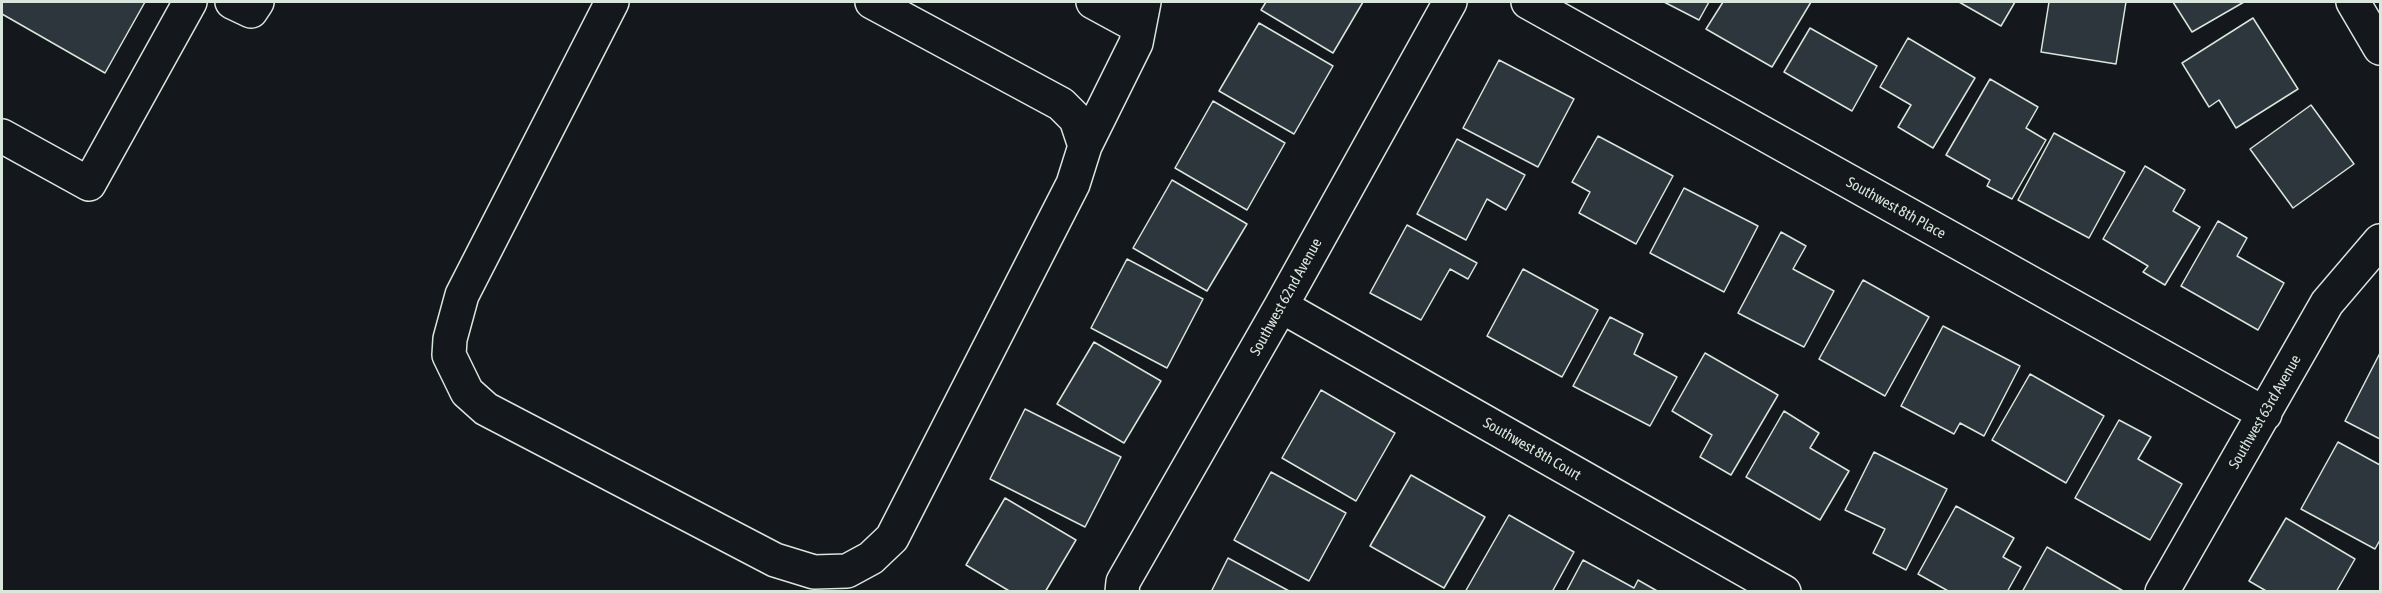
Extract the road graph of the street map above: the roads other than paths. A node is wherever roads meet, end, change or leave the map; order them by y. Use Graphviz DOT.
graph roads {
  1 [pos="190,2"];
  2 [pos="232,2"];
  3 [pos="256,2"];
  4 [pos="612,2"];
  5 [pos="872,2"];
  6 [pos="1092,2"];
  7 [pos="1450,2"];
  8 [pos="1528,2"];
  9 [pos="2353,2"];
  10 [pos="1141,14"];
  11 [pos="2380,48"];
  12 [pos="2,136"];
  13 [pos="1085,146"];
  14 [pos="2380,241"];
  15 [pos="1281,306"];
  16 [pos="2265,414"];
  17 [pos="1122,591"];
  18 [pos="1784,591"];
  19 [pos="2162,591"];
  1 -- 12 [label="street"];
  2 -- 3 [label="street"];
  4 -- 13 [label="street"];
  5 -- 13 [label="street"];
  6 -- 10 [label="street"];
  7 -- 15 [label="street, Southwest 62nd Avenue"];
  8 -- 16 [label="street, Southwest 8th Place"];
  9 -- 11 [label="street"];
  10 -- 13 [label="street"];
  14 -- 16 [label="street, Southwest 63rd Avenue"];
  15 -- 17 [label="street, Southwest 62nd Avenue"];
  15 -- 18 [label="street, Southwest 8th Court"];
  16 -- 19 [label="street, Southwest 63rd Avenue"];
}
